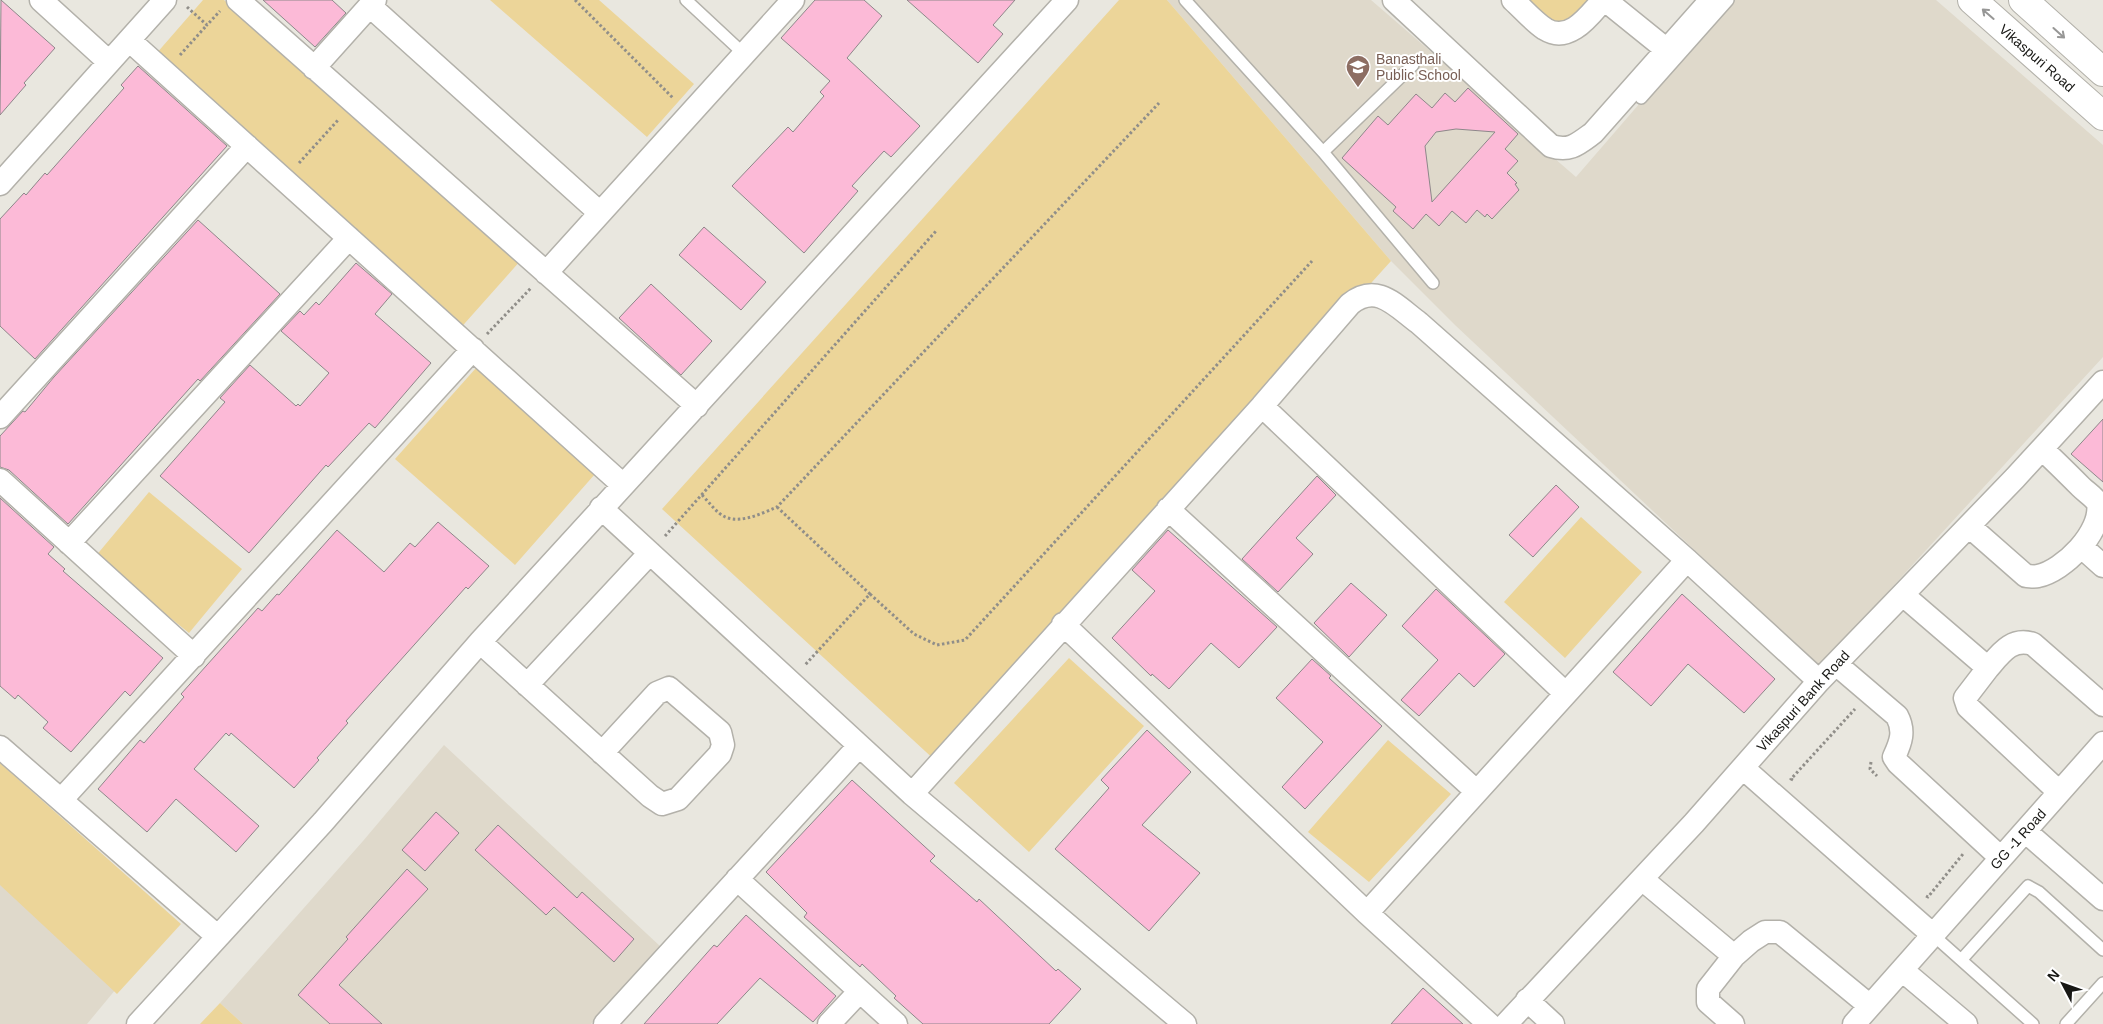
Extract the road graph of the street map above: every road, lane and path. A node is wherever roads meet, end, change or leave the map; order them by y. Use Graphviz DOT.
graph roads {
  1 [pos="41,0"];
  2 [pos="575,0"];
  3 [pos="686,0"];
  4 [pos="793,0"];
  5 [pos="1067,0"];
  6 [pos="1186,0"];
  7 [pos="1513,0"];
  8 [pos="1604,0"];
  9 [pos="1711,0"];
  10 [pos="1728,0"];
  11 [pos="1972,0"];
  12 [pos="2023,0"];
  13 [pos="1398,1"];
  14 [pos="175,3"];
  15 [pos="372,3"];
  16 [pos="233,8"];
  17 [pos="207,25"];
  18 [pos="129,40"];
  19 [pos="1667,50"];
  20 [pos="744,54"];
  21 [pos="109,62"];
  22 [pos="174,62"];
  23 [pos="1412,65"];
  24 [pos="314,68"];
  25 [pos="2103,72"];
  26 [pos="1641,98"];
  27 [pos="1159,103"];
  28 [pos="690,114"];
  29 [pos="2103,116"];
  30 [pos="340,117"];
  31 [pos="247,146"];
  32 [pos="1324,152"];
  33 [pos="293,170"];
  34 [pos="0,184"];
  35 [pos="600,213"];
  36 [pos="936,230"];
  37 [pos="349,238"];
  38 [pos="1312,261"];
  39 [pos="546,273"];
  40 [pos="1433,283"];
  41 [pos="473,349"];
  42 [pos="2103,382"];
  43 [pos="697,406"];
  44 [pos="1262,406"];
  45 [pos="0,417"];
  46 [pos="2042,449"];
  47 [pos="0,480"];
  48 [pos="623,485"];
  49 [pos="702,495"];
  50 [pos="777,507"];
  51 [pos="601,508"];
  52 [pos="1168,509"];
  53 [pos="1969,526"];
  54 [pos="69,543"];
  55 [pos="2084,549"];
  56 [pos="650,554"];
  57 [pos="1687,560"];
  58 [pos="2103,566"];
  59 [pos="870,594"];
  60 [pos="1902,595"];
  61 [pos="1063,624"];
  62 [pos="480,642"];
  63 [pos="194,656"];
  64 [pos="1836,664"];
  65 [pos="1988,668"];
  66 [pos="1819,681"];
  67 [pos="789,682"];
  68 [pos="527,685"];
  69 [pos="1565,693"];
  70 [pos="2103,705"];
  71 [pos="1856,708"];
  72 [pos="859,746"];
  73 [pos="0,747"];
  74 [pos="602,753"];
  75 [pos="1876,755"];
  76 [pos="2098,758"];
  77 [pos="1743,768"];
  78 [pos="1880,780"];
  79 [pos="1798,785"];
  80 [pos="1476,791"];
  81 [pos="2059,792"];
  82 [pos="912,794"];
  83 [pos="62,799"];
  84 [pos="2025,831"];
  85 [pos="1956,848"];
  86 [pos="2001,858"];
  87 [pos="737,879"];
  88 [pos="1642,879"];
  89 [pos="1921,892"];
  90 [pos="2103,899"];
  91 [pos="1367,913"];
  92 [pos="1933,935"];
  93 [pos="216,936"];
  94 [pos="2103,950"];
  95 [pos="1734,956"];
  96 [pos="1962,960"];
  97 [pos="1902,970"];
  98 [pos="2103,983"];
  99 [pos="860,991"];
  100 [pos="1527,1000"];
  101 [pos="1870,1006"];
  102 [pos="138,1024"];
  103 [pos="605,1024"];
  104 [pos="829,1024"];
  105 [pos="896,1024"];
  106 [pos="1185,1024"];
  107 [pos="1489,1024"];
  108 [pos="1506,1024"];
  109 [pos="1553,1024"];
  110 [pos="1733,1024"];
  111 [pos="1854,1024"];
  112 [pos="1966,1024"];
  113 [pos="2033,1024"];
  114 [pos="2066,1024"];
  1 -- 21 [label="street"];
  2 -- 28 [label="path"];
  3 -- 20 [label="lane"];
  4 -- 20 [label="street"];
  5 -- 43 [label="street"];
  6 -- 32 [label="lane"];
  7 -- 8 [label="street"];
  8 -- 19 [label="street"];
  9 -- 19 [label="street"];
  10 -- 26 [label="lane"];
  29 -- 11 [label="street, Vikaspuri Road, one-way"];
  12 -- 25 [label="street, one-way"];
  13 -- 19 [label="street"];
  14 -- 17 [label="path"];
  14 -- 18 [label="street"];
  15 -- 24 [label="street"];
  15 -- 35 [label="street"];
  16 -- 17 [label="path"];
  16 -- 24 [label="street"];
  17 -- 22 [label="path"];
  18 -- 21 [label="street"];
  18 -- 31 [label="street"];
  20 -- 28 [label="street"];
  21 -- 34 [label="street"];
  23 -- 32 [label="lane"];
  24 -- 39 [label="street"];
  27 -- 50 [label="path"];
  28 -- 35 [label="street"];
  30 -- 33 [label="path"];
  31 -- 37 [label="street"];
  31 -- 45 [label="street"];
  32 -- 40 [label="lane"];
  35 -- 39 [label="street"];
  36 -- 49 [label="path"];
  37 -- 41 [label="street"];
  37 -- 54 [label="street"];
  38 -- 59 [label="path"];
  39 -- 41 [label="path"];
  39 -- 43 [label="street"];
  41 -- 48 [label="street"];
  41 -- 63 [label="street"];
  42 -- 46 [label="street, Vikaspuri Bank Road"];
  43 -- 48 [label="street"];
  44 -- 52 [label="street"];
  44 -- 57 [label="street"];
  44 -- 69 [label="street"];
  46 -- 53 [label="street, Vikaspuri Bank Road"];
  46 -- 55 [label="street"];
  47 -- 54 [label="street"];
  48 -- 51 [label="street"];
  49 -- 50 [label="path"];
  49 -- 56 [label="path"];
  50 -- 59 [label="path"];
  51 -- 56 [label="street"];
  51 -- 62 [label="street"];
  52 -- 61 [label="street"];
  52 -- 80 [label="street"];
  53 -- 55 [label="street"];
  53 -- 60 [label="street, Vikaspuri Bank Road"];
  54 -- 63 [label="street"];
  55 -- 58 [label="street"];
  56 -- 67 [label="street"];
  56 -- 68 [label="street"];
  57 -- 66 [label="street"];
  57 -- 69 [label="street"];
  59 -- 67 [label="path"];
  60 -- 64 [label="street, Vikaspuri Bank Road"];
  60 -- 65 [label="street"];
  61 -- 82 [label="street"];
  61 -- 91 [label="street"];
  62 -- 68 [label="street"];
  62 -- 93 [label="street"];
  63 -- 83 [label="street"];
  64 -- 66 [label="street, Vikaspuri Bank Road"];
  64 -- 86 [label="street"];
  65 -- 70 [label="street"];
  65 -- 81 [label="street"];
  66 -- 77 [label="street, Vikaspuri Bank Road"];
  67 -- 72 [label="street"];
  68 -- 74 [label="street"];
  69 -- 80 [label="street"];
  71 -- 79 [label="path"];
  72 -- 82 [label="street"];
  72 -- 87 [label="street"];
  73 -- 83 [label="street"];
  74 -- 74 [label="street"];
  75 -- 78 [label="path"];
  76 -- 81 [label="street, GG -1 Road"];
  77 -- 88 [label="street, Vikaspuri Bank Road"];
  77 -- 92 [label="street"];
  80 -- 91 [label="street"];
  81 -- 84 [label="street, GG -1 Road"];
  82 -- 106 [label="street"];
  83 -- 93 [label="street"];
  84 -- 86 [label="street, GG -1 Road"];
  84 -- 90 [label="street"];
  85 -- 89 [label="path"];
  86 -- 92 [label="street, GG -1 Road"];
  87 -- 99 [label="street"];
  87 -- 103 [label="street"];
  88 -- 95 [label="street"];
  88 -- 100 [label="street, Vikaspuri Bank Road"];
  91 -- 107 [label="street"];
  92 -- 96 [label="lane"];
  92 -- 97 [label="street, GG -1 Road"];
  93 -- 102 [label="street"];
  94 -- 96 [label="lane"];
  95 -- 101 [label="street"];
  95 -- 110 [label="street"];
  96 -- 113 [label="lane"];
  97 -- 101 [label="street, GG -1 Road"];
  97 -- 112 [label="street"];
  98 -- 114 [label="lane"];
  99 -- 104 [label="street"];
  99 -- 105 [label="street"];
  100 -- 108 [label="street, Vikaspuri Bank Road"];
  100 -- 109 [label="street"];
  101 -- 111 [label="street, GG -1 Road"];
}
